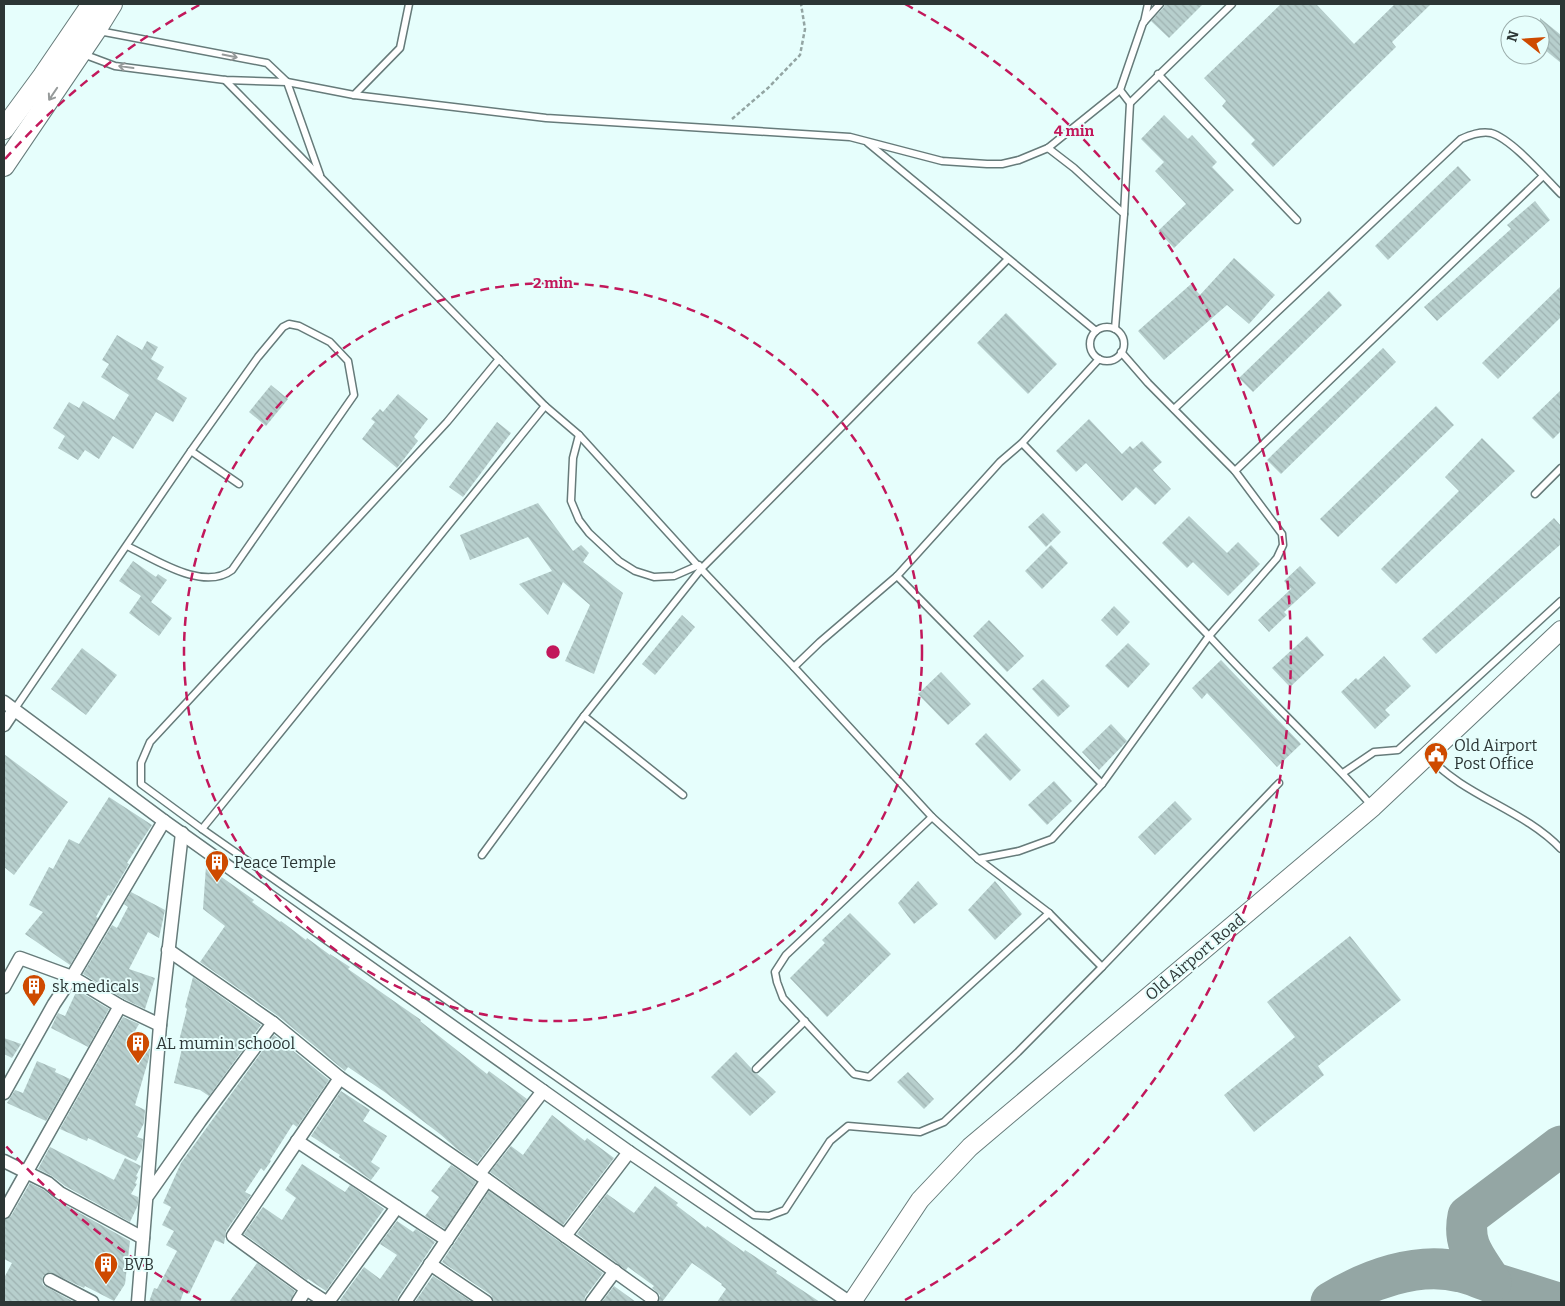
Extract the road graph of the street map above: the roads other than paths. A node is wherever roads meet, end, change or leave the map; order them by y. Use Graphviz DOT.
graph roads {
  1 [pos="92,4"];
  2 [pos="112,4"];
  3 [pos="408,4"];
  4 [pos="1148,4"];
  5 [pos="1160,4"];
  6 [pos="1232,4"];
  7 [pos="1143,23"];
  8 [pos="88,26"];
  9 [pos="72,49"];
  10 [pos="1158,74"];
  11 [pos="225,80"];
  12 [pos="287,82"];
  13 [pos="1120,90"];
  14 [pos="354,95"];
  15 [pos="1130,103"];
  16 [pos="4,129"];
  17 [pos="865,141"];
  18 [pos="1048,148"];
  19 [pos="4,166"];
  20 [pos="1543,176"];
  21 [pos="322,179"];
  22 [pos="1561,194"];
  23 [pos="1124,214"];
  24 [pos="1297,220"];
  25 [pos="1008,259"];
  26 [pos="1115,330"];
  27 [pos="1096,331"];
  28 [pos="1122,352"];
  29 [pos="499,359"];
  30 [pos="1099,359"];
  31 [pos="545,406"];
  32 [pos="1174,409"];
  33 [pos="579,435"];
  34 [pos="1022,443"];
  35 [pos="191,452"];
  36 [pos="1561,468"];
  37 [pos="1235,470"];
  38 [pos="239,484"];
  39 [pos="1535,494"];
  40 [pos="127,546"];
  41 [pos="700,567"];
  42 [pos="897,576"];
  43 [pos="1561,601"];
  44 [pos="1561,630"];
  45 [pos="1210,636"];
  46 [pos="794,667"];
  47 [pos="9,706"];
  48 [pos="584,716"];
  49 [pos="4,724"];
  50 [pos="1427,755"];
  51 [pos="1343,773"];
  52 [pos="1279,783"];
  53 [pos="1102,784"];
  54 [pos="683,795"];
  55 [pos="1373,807"];
  56 [pos="932,817"];
  57 [pos="164,820"];
  58 [pos="202,829"];
  59 [pos="182,833"];
  60 [pos="1561,849"];
  61 [pos="482,855"];
  62 [pos="978,859"];
  63 [pos="1049,913"];
  64 [pos="168,950"];
  65 [pos="1102,967"];
  66 [pos="72,977"];
  67 [pos="4,987"];
  68 [pos="120,1006"];
  69 [pos="805,1021"];
  70 [pos="273,1023"];
  71 [pos="160,1025"];
  72 [pos="756,1069"];
  73 [pos="340,1078"];
  74 [pos="543,1091"];
  75 [pos="4,1093"];
  76 [pos="297,1141"];
  77 [pos="628,1152"];
  78 [pos="4,1161"];
  79 [pos="25,1172"];
  80 [pos="483,1177"];
  81 [pos="146,1197"];
  82 [pos="397,1207"];
  83 [pos="4,1212"];
  84 [pos="565,1236"];
  85 [pos="143,1238"];
  86 [pos="447,1240"];
  87 [pos="430,1264"];
  88 [pos="615,1271"];
  89 [pos="50,1280"];
  90 [pos="306,1289"];
  91 [pos="652,1298"];
  92 [pos="92,1302"];
  93 [pos="138,1302"];
  94 [pos="298,1302"];
  95 [pos="327,1302"];
  96 [pos="405,1302"];
  97 [pos="486,1302"];
  98 [pos="592,1302"];
  99 [pos="851,1302"];
  1 -- 8 [label="main road"];
  2 -- 8 [label="main road"];
  3 -- 14 [label="lane"];
  4 -- 7 [label="lane"];
  5 -- 7 [label="lane"];
  6 -- 10 [label="lane"];
  7 -- 13 [label="lane"];
  8 -- 9 [label="main road"];
  8 -- 12 [label="lane, one-way"];
  11 -- 9 [label="lane, one-way"];
  9 -- 16 [label="main road"];
  9 -- 19 [label="main road, one-way"];
  10 -- 15 [label="lane"];
  10 -- 24 [label="lane"];
  11 -- 12 [label="lane"];
  11 -- 21 [label="lane"];
  12 -- 14 [label="lane"];
  12 -- 21 [label="lane"];
  13 -- 15 [label="lane"];
  13 -- 18 [label="lane"];
  14 -- 17 [label="lane"];
  15 -- 23 [label="lane"];
  17 -- 18 [label="lane"];
  17 -- 25 [label="lane"];
  18 -- 23 [label="lane"];
  20 -- 22 [label="lane"];
  20 -- 32 [label="lane"];
  20 -- 37 [label="lane"];
  21 -- 29 [label="lane"];
  23 -- 26 [label="lane"];
  25 -- 27 [label="lane"];
  25 -- 41 [label="lane"];
  26 -- 27 [label="lane"];
  26 -- 28 [label="lane"];
  27 -- 30 [label="lane"];
  28 -- 30 [label="lane"];
  28 -- 32 [label="lane"];
  29 -- 31 [label="lane"];
  29 -- 58 [label="lane"];
  30 -- 34 [label="lane"];
  31 -- 33 [label="lane"];
  31 -- 58 [label="lane"];
  32 -- 37 [label="lane"];
  33 -- 41 [label="lane"];
  33 -- 41 [label="lane"];
  34 -- 42 [label="lane"];
  34 -- 45 [label="lane"];
  35 -- 38 [label="lane"];
  35 -- 40 [label="lane"];
  35 -- 40 [label="lane"];
  36 -- 39 [label="lane"];
  37 -- 45 [label="lane"];
  40 -- 47 [label="lane"];
  41 -- 46 [label="lane"];
  41 -- 48 [label="lane"];
  42 -- 46 [label="lane"];
  42 -- 53 [label="lane"];
  43 -- 51 [label="lane"];
  44 -- 50 [label="main road, Old Airport Road"];
  45 -- 51 [label="lane"];
  45 -- 53 [label="lane"];
  46 -- 56 [label="lane"];
  47 -- 49 [label="street"];
  47 -- 57 [label="street"];
  48 -- 54 [label="lane"];
  48 -- 61 [label="lane"];
  50 -- 55 [label="main road, Old Airport Road"];
  50 -- 60 [label="lane"];
  51 -- 55 [label="lane"];
  52 -- 65 [label="lane"];
  53 -- 62 [label="lane"];
  55 -- 99 [label="main road, Old Airport Road"];
  56 -- 62 [label="lane"];
  56 -- 69 [label="lane"];
  57 -- 59 [label="street"];
  57 -- 66 [label="street"];
  58 -- 65 [label="lane"];
  59 -- 64 [label="street"];
  59 -- 74 [label="street"];
  62 -- 63 [label="lane"];
  63 -- 65 [label="lane"];
  63 -- 69 [label="lane"];
  64 -- 70 [label="street"];
  64 -- 71 [label="street"];
  66 -- 67 [label="street"];
  66 -- 68 [label="street"];
  66 -- 75 [label="street"];
  68 -- 71 [label="street"];
  68 -- 79 [label="street"];
  69 -- 72 [label="lane"];
  70 -- 73 [label="street"];
  70 -- 81 [label="street"];
  71 -- 81 [label="street"];
  73 -- 76 [label="street"];
  73 -- 80 [label="street"];
  74 -- 77 [label="street"];
  74 -- 80 [label="street"];
  76 -- 82 [label="street"];
  76 -- 90 [label="street"];
  77 -- 84 [label="street"];
  77 -- 99 [label="street"];
  78 -- 79 [label="street"];
  79 -- 83 [label="street"];
  79 -- 85 [label="street"];
  80 -- 84 [label="street"];
  80 -- 86 [label="street"];
  81 -- 85 [label="street"];
  82 -- 86 [label="street"];
  82 -- 95 [label="street"];
  84 -- 88 [label="street"];
  85 -- 93 [label="street"];
  86 -- 87 [label="street"];
  87 -- 96 [label="street"];
  87 -- 97 [label="street"];
  88 -- 91 [label="street"];
  88 -- 98 [label="street"];
  89 -- 92 [label="street"];
  90 -- 94 [label="street"];
  90 -- 95 [label="street"];
}
